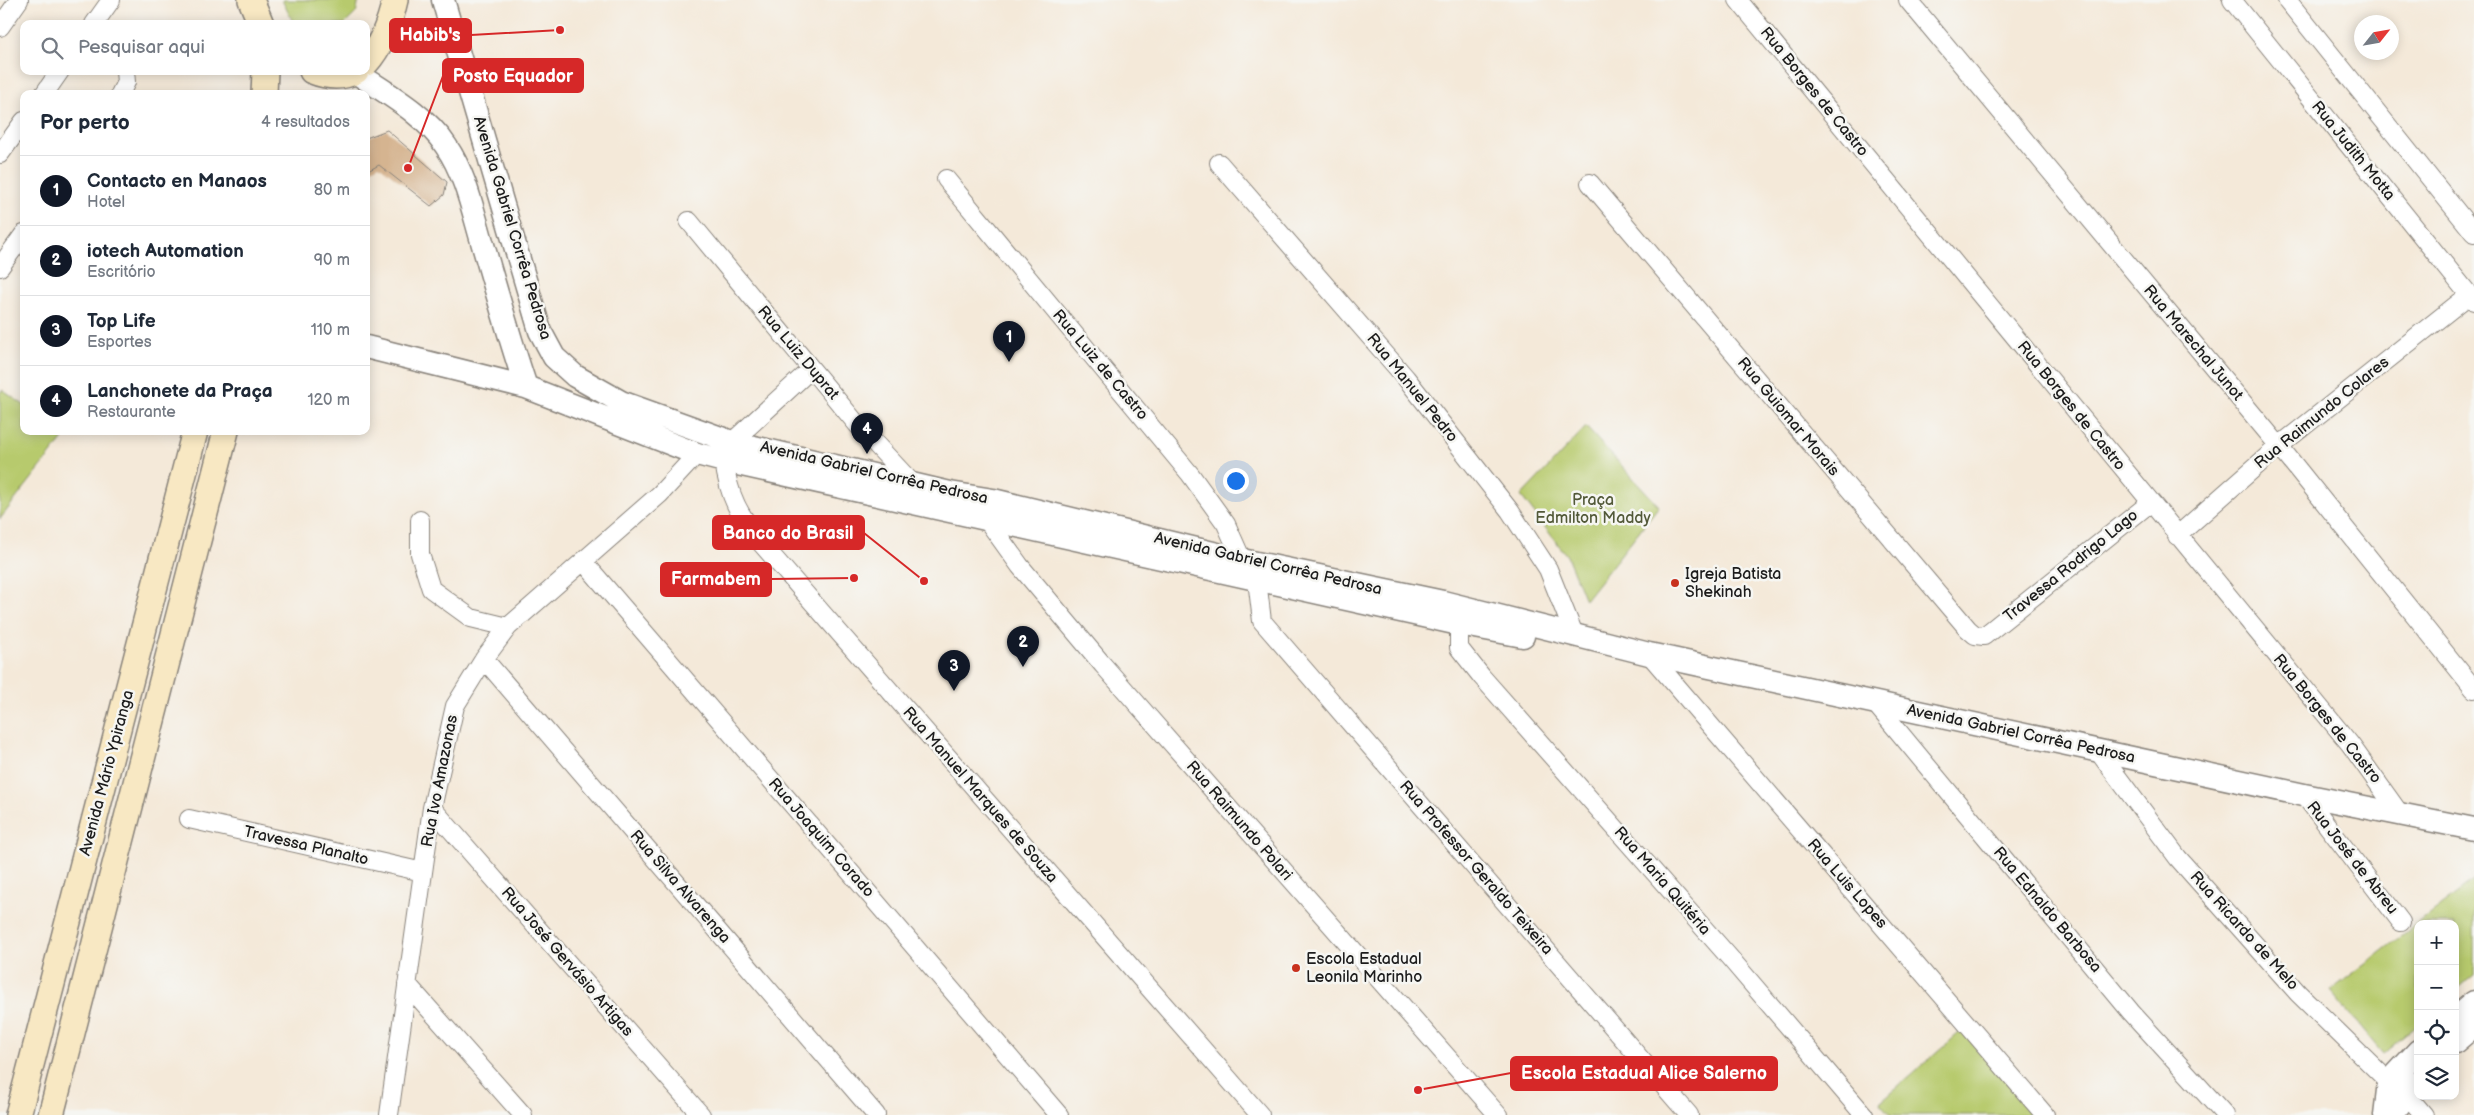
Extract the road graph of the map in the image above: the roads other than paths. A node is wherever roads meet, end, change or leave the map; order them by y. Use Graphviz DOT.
graph roads {
  1 [pos="19,0"];
  2 [pos="111,0"];
  3 [pos="251,0"];
  4 [pos="395,0"];
  5 [pos="444,0"];
  6 [pos="1738,0"];
  7 [pos="1908,0"];
  8 [pos="2232,0"];
  9 [pos="2287,0"];
  10 [pos="97,20"];
  11 [pos="259,20"];
  12 [pos="0,27"];
  13 [pos="370,56"];
  14 [pos="57,75"];
  15 [pos="125,75"];
  16 [pos="265,75"];
  17 [pos="322,75"];
  18 [pos="351,75"];
  19 [pos="47,90"];
  20 [pos="122,90"];
  21 [pos="264,90"];
  22 [pos="20,127"];
  23 [pos="0,154"];
  24 [pos="1219,163"];
  25 [pos="946,179"];
  26 [pos="1590,183"];
  27 [pos="689,221"];
  28 [pos="2474,233"];
  29 [pos="20,240"];
  30 [pos="0,267"];
  31 [pos="2472,298"];
  32 [pos="370,348"];
  33 [pos="811,369"];
  34 [pos="526,387"];
  35 [pos="194,435"];
  36 [pos="225,435"];
  37 [pos="2279,446"];
  38 [pos="728,451"];
  39 [pos="697,454"];
  40 [pos="911,482"];
  41 [pos="2150,503"];
  42 [pos="420,520"];
  43 [pos="987,520"];
  44 [pos="2177,536"];
  45 [pos="583,560"];
  46 [pos="1242,560"];
  47 [pos="1258,580"];
  48 [pos="1459,624"];
  49 [pos="508,627"];
  50 [pos="1993,630"];
  51 [pos="1574,634"];
  52 [pos="1649,654"];
  53 [pos="484,659"];
  54 [pos="2474,689"];
  55 [pos="1874,702"];
  56 [pos="2098,751"];
  57 [pos="2304,795"];
  58 [pos="432,808"];
  59 [pos="2400,814"];
  60 [pos="188,819"];
  61 [pos="2473,828"];
  62 [pos="423,872"];
  63 [pos="2402,922"];
  64 [pos="407,984"];
  65 [pos="2474,1002"];
  66 [pos="2459,1015"];
  67 [pos="2474,1026"];
  68 [pos="2459,1039"];
  69 [pos="2414,1055"];
  70 [pos="2388,1082"];
  71 [pos="2413,1089"];
  72 [pos="18,1115"];
  73 [pos="51,1115"];
  74 [pos="390,1115"];
  75 [pos="523,1115"];
  76 [pos="701,1115"];
  77 [pos="876,1115"];
  78 [pos="1059,1115"];
  79 [pos="1260,1115"];
  80 [pos="1498,1115"];
  81 [pos="1689,1115"];
  82 [pos="1864,1115"];
  83 [pos="2045,1115"];
  84 [pos="2225,1115"];
  85 [pos="2385,1115"];
  86 [pos="2391,1115"];
  87 [pos="2424,1115"];
  1 -- 12 [label="street"];
  2 -- 10 [label="street"];
  3 -- 11 [label="main road"];
  4 -- 13 [label="main road"];
  5 -- 38 [label="street, Avenida Gabriel Corrêa Pedrosa"];
  6 -- 41 [label="street, Rua Borges de Castro"];
  7 -- 37 [label="street, Rua Marechal Junot"];
  8 -- 31 [label="street, Rua Judith Motta"];
  9 -- 28 [label="street"];
  14 -- 19 [label="street"];
  15 -- 20 [label="street"];
  16 -- 21 [label="main road"];
  17 -- 18 [label="main road"];
  18 -- 34 [label="street, Avenida Gabriel Corrêa Pedrosa"];
  22 -- 23 [label="street"];
  24 -- 51 [label="street, Rua Manuel Pedro"];
  25 -- 46 [label="street, Rua Luiz de Castro"];
  26 -- 50 [label="street, Rua Guiomar Morais"];
  27 -- 33 [label="street, Rua Luiz Duprat"];
  29 -- 30 [label="street"];
  31 -- 37 [label="street, Rua Raimundo Colares"];
  32 -- 34 [label="street, Avenida Gabriel Corrêa Pedrosa"];
  33 -- 38 [label="street"];
  33 -- 40 [label="street, Rua Luiz Duprat"];
  34 -- 39 [label="street, Avenida Gabriel Corrêa Pedrosa"];
  35 -- 72 [label="main road, Avenida Mário Ypiranga"];
  36 -- 73 [label="main road, Avenida Mário Ypiranga"];
  37 -- 44 [label="street, Rua Raimundo Colares"];
  37 -- 54 [label="street, Rua Marechal Junot"];
  38 -- 39 [label="street, Avenida Gabriel Corrêa Pedrosa"];
  38 -- 40 [label="street, Avenida Gabriel Corrêa Pedrosa"];
  38 -- 43 [label="street, Avenida Gabriel Corrêa Pedrosa"];
  38 -- 79 [label="street, Rua Manuel Marques de Souza"];
  39 -- 45 [label="street, Rua Ivo Amazonas"];
  40 -- 46 [label="street, Avenida Gabriel Corrêa Pedrosa"];
  41 -- 44 [label="street, Rua Borges de Castro"];
  41 -- 50 [label="street, Travessa Rodrigo Lago"];
  42 -- 49 [label="street"];
  43 -- 47 [label="street, Avenida Gabriel Corrêa Pedrosa"];
  43 -- 80 [label="street, Rua Raimundo Polari"];
  44 -- 59 [label="street, Rua Borges de Castro"];
  45 -- 49 [label="street, Rua Ivo Amazonas"];
  45 -- 78 [label="street, Rua Joaquim Corado"];
  46 -- 51 [label="street, Avenida Gabriel Corrêa Pedrosa"];
  47 -- 48 [label="street, Avenida Gabriel Corrêa Pedrosa"];
  47 -- 81 [label="street, Rua Professor Geraldo Teixeira"];
  48 -- 51 [label="street, Avenida Gabriel Corrêa Pedrosa"];
  48 -- 82 [label="street, Rua Maria Quitéria"];
  49 -- 53 [label="street, Rua Ivo Amazonas"];
  51 -- 52 [label="street, Avenida Gabriel Corrêa Pedrosa"];
  52 -- 55 [label="street, Avenida Gabriel Corrêa Pedrosa"];
  52 -- 83 [label="street, Rua Luis Lopes"];
  53 -- 58 [label="street, Rua Ivo Amazonas"];
  53 -- 77 [label="street, Rua Silva Alvarenga"];
  55 -- 56 [label="street, Avenida Gabriel Corrêa Pedrosa"];
  55 -- 84 [label="street, Rua Ednaldo Barbosa"];
  56 -- 57 [label="street, Avenida Gabriel Corrêa Pedrosa"];
  56 -- 70 [label="street, Rua Ricardo de Melo"];
  57 -- 59 [label="street, Avenida Gabriel Corrêa Pedrosa"];
  57 -- 63 [label="street, Rua José de Abreu"];
  58 -- 62 [label="street, Rua Ivo Amazonas"];
  58 -- 76 [label="street, Rua José Gervásio Artigas"];
  59 -- 61 [label="street, Avenida Gabriel Corrêa Pedrosa"];
  60 -- 62 [label="street, Travessa Planalto"];
  62 -- 64 [label="street, Rua Ivo Amazonas"];
  64 -- 74 [label="street, Rua Ivo Amazonas"];
  64 -- 75 [label="street"];
  65 -- 66 [label="street"];
  67 -- 68 [label="street"];
  69 -- 70 [label="street"];
  70 -- 71 [label="street, Rua Ricardo de Melo"];
  70 -- 85 [label="street"];
  71 -- 86 [label="street"];
  71 -- 87 [label="street, Rua Ricardo de Melo"];
}
